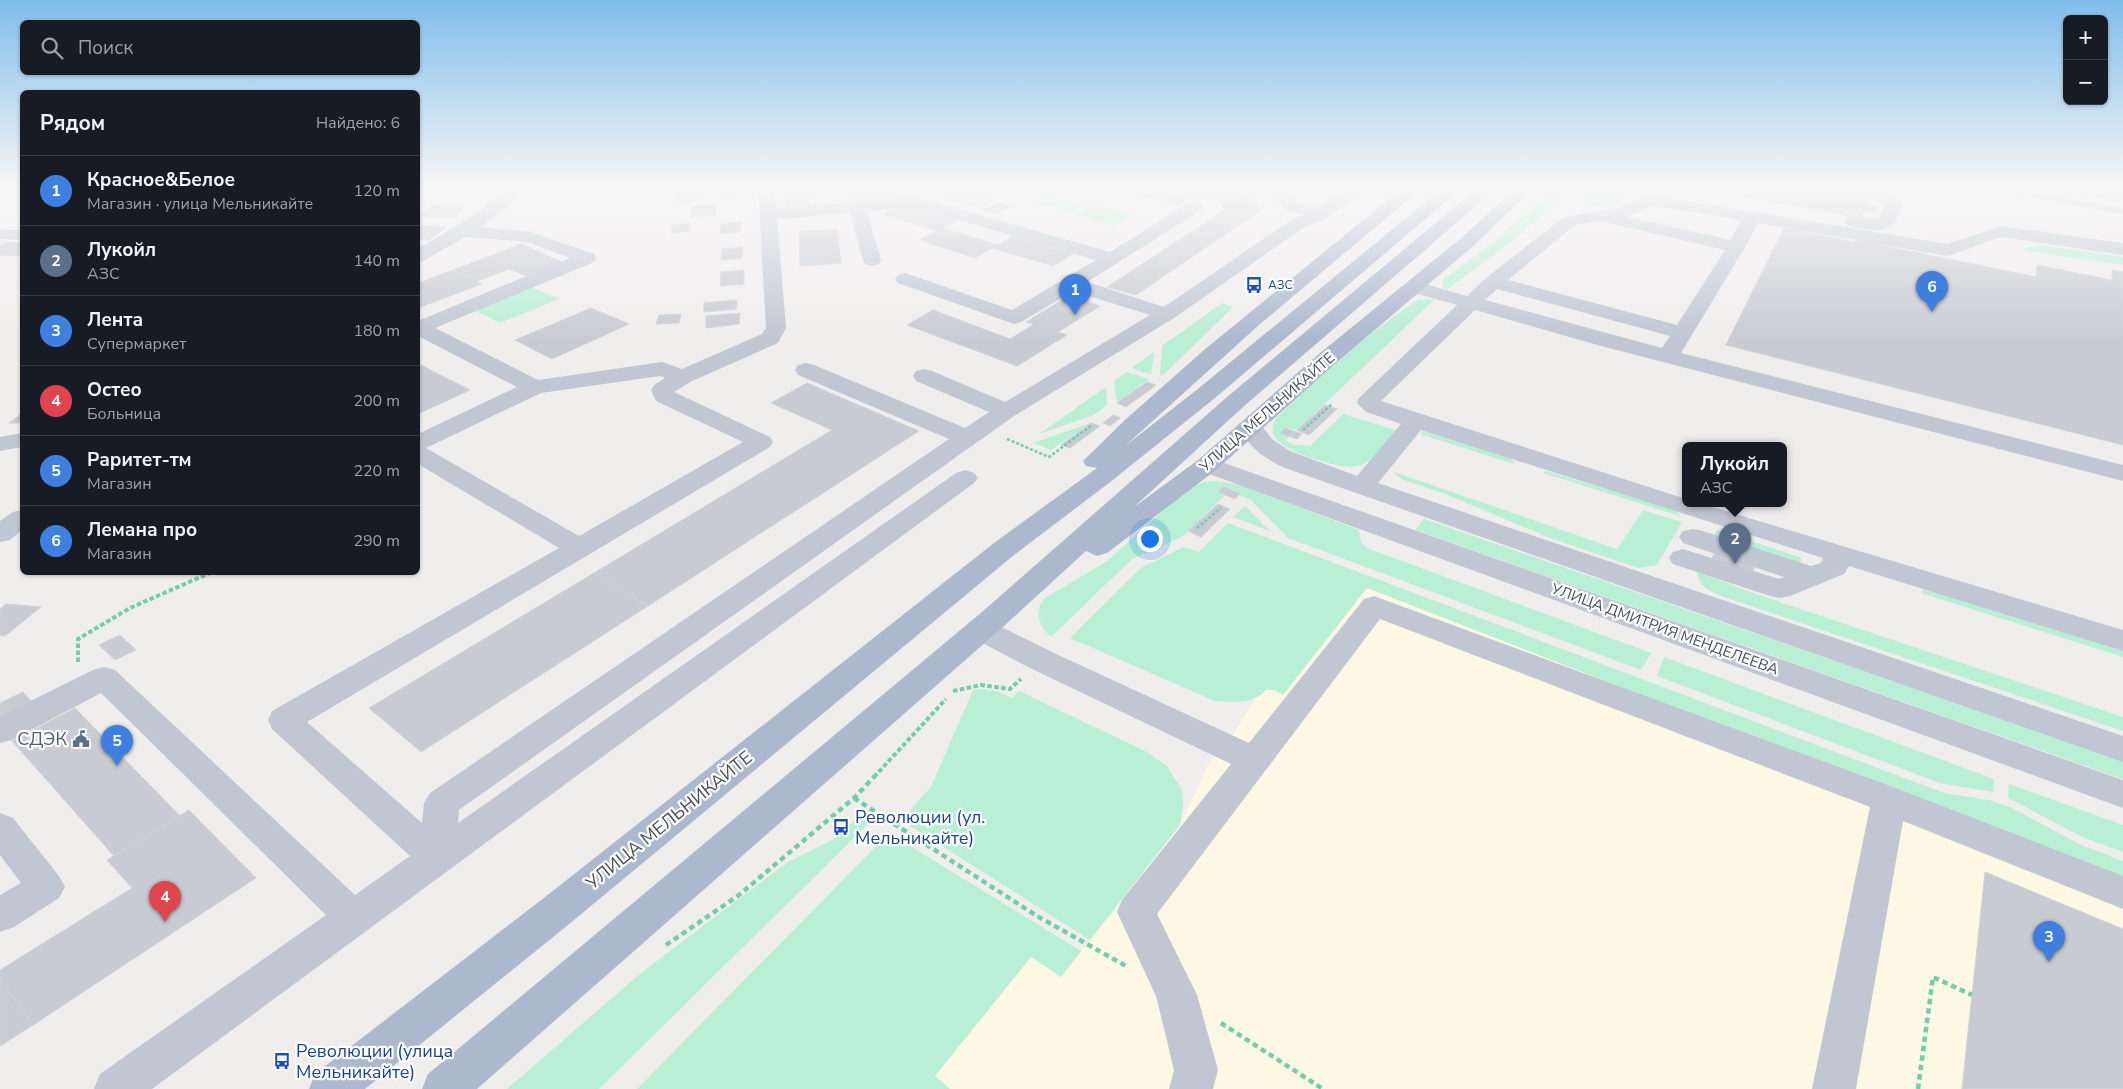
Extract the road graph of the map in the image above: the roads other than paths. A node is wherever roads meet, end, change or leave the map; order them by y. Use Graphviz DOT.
graph roads {
  1 [pos="449,238"];
  2 [pos="534,238"];
  3 [pos="770,238"];
  4 [pos="866,238"];
  5 [pos="1039,238"];
  6 [pos="1140,238"];
  7 [pos="1277,238"];
  8 [pos="1351,238"];
  9 [pos="1393,238"];
  10 [pos="1432,238"];
  11 [pos="1472,238"];
  12 [pos="1548,238"];
  13 [pos="1696,238"];
  14 [pos="1741,238"];
  15 [pos="1876,238"];
  16 [pos="1981,238"];
  17 [pos="2047,238"];
  18 [pos="1736,247"];
  19 [pos="2123,249"];
  20 [pos="420,255"];
  21 [pos="1112,259"];
  22 [pos="872,260"];
  23 [pos="905,279"];
  24 [pos="1492,282"];
  25 [pos="1072,284"];
  26 [pos="1414,287"];
  27 [pos="1470,302"];
  28 [pos="1167,314"];
  29 [pos="420,327"];
  30 [pos="420,329"];
  31 [pos="1682,333"];
  32 [pos="1668,356"];
  33 [pos="806,370"];
  34 [pos="672,373"];
  35 [pos="924,376"];
  36 [pos="535,387"];
  37 [pos="1006,411"];
  38 [pos="1417,420"];
  39 [pos="1251,427"];
  40 [pos="967,438"];
  41 [pos="20,440"];
  42 [pos="420,441"];
  43 [pos="0,444"];
  44 [pos="420,455"];
  45 [pos="1207,465"];
  46 [pos="2123,473"];
  47 [pos="965,478"];
  48 [pos="1362,486"];
  49 [pos="20,519"];
  50 [pos="0,534"];
  51 [pos="1693,536"];
  52 [pos="578,547"];
  53 [pos="1004,549"];
  54 [pos="1838,553"];
  55 [pos="1666,592"];
  56 [pos="987,624"];
  57 [pos="2123,641"];
  58 [pos="0,731"];
  59 [pos="2123,748"];
  60 [pos="1254,760"];
  61 [pos="2123,794"];
  62 [pos="1889,800"];
  63 [pos="0,828"];
  64 [pos="436,858"];
  65 [pos="2123,893"];
  66 [pos="0,915"];
  67 [pos="354,918"];
  68 [pos="454,1083"];
  69 [pos="116,1089"];
  70 [pos="331,1089"];
  71 [pos="1191,1089"];
  72 [pos="1834,1089"];
  1 -- 20 [label="street"];
  2 -- 29 [label="street"];
  3 -- 34 [label="street"];
  4 -- 22 [label="street"];
  5 -- 21 [label="street"];
  6 -- 21 [label="street"];
  7 -- 28 [label="street"];
  8 -- 53 [label="main road, УЛИЦА МЕЛЬНИКАЙТЕ"];
  9 -- 53 [label="main road, УЛИЦА МЕЛЬНИКАЙТЕ"];
  10 -- 56 [label="main road, УЛИЦА МЕЛЬНИКАЙТЕ"];
  11 -- 26 [label="main road, УЛИЦА МЕЛЬНИКАЙТЕ"];
  12 -- 24 [label="street"];
  13 -- 18 [label="street"];
  14 -- 18 [label="street"];
  15 -- 16 [label="street"];
  17 -- 19 [label="street"];
  18 -- 31 [label="street"];
  21 -- 25 [label="street"];
  23 -- 25 [label="street"];
  24 -- 27 [label="street"];
  24 -- 31 [label="street"];
  25 -- 28 [label="street"];
  26 -- 27 [label="street"];
  26 -- 39 [label="main road, УЛИЦА МЕЛЬНИКАЙТЕ"];
  27 -- 32 [label="street"];
  27 -- 38 [label="street"];
  28 -- 37 [label="street"];
  30 -- 36 [label="street"];
  31 -- 32 [label="street"];
  32 -- 46 [label="street"];
  33 -- 40 [label="street"];
  34 -- 36 [label="street"];
  34 -- 52 [label="street"];
  35 -- 37 [label="street"];
  36 -- 42 [label="street"];
  37 -- 40 [label="street"];
  38 -- 48 [label="street"];
  38 -- 51 [label="street"];
  39 -- 45 [label="main road, УЛИЦА МЕЛЬНИКАЙТЕ"];
  39 -- 48 [label="street"];
  40 -- 64 [label="street"];
  41 -- 43 [label="street"];
  44 -- 52 [label="street"];
  45 -- 56 [label="main road, УЛИЦА МЕЛЬНИКАЙТЕ"];
  45 -- 61 [label="street, УЛИЦА ДМИТРИЯ МЕНДЕЛЕЕВА"];
  47 -- 64 [label="street"];
  48 -- 55 [label="street"];
  49 -- 50 [label="street"];
  51 -- 54 [label="street"];
  51 -- 54 [label="street"];
  51 -- 55 [label="street"];
  52 -- 64 [label="street"];
  53 -- 70 [label="main road, УЛИЦА МЕЛЬНИКАЙТЕ"];
  54 -- 57 [label="street"];
  55 -- 59 [label="street"];
  56 -- 60 [label="street"];
  56 -- 68 [label="main road, УЛИЦА МЕЛЬНИКАЙТЕ"];
  58 -- 67 [label="street"];
  60 -- 62 [label="street"];
  60 -- 71 [label="street"];
  62 -- 65 [label="street"];
  62 -- 72 [label="street"];
  63 -- 66 [label="street"];
  64 -- 67 [label="street"];
  67 -- 69 [label="street"];
}
